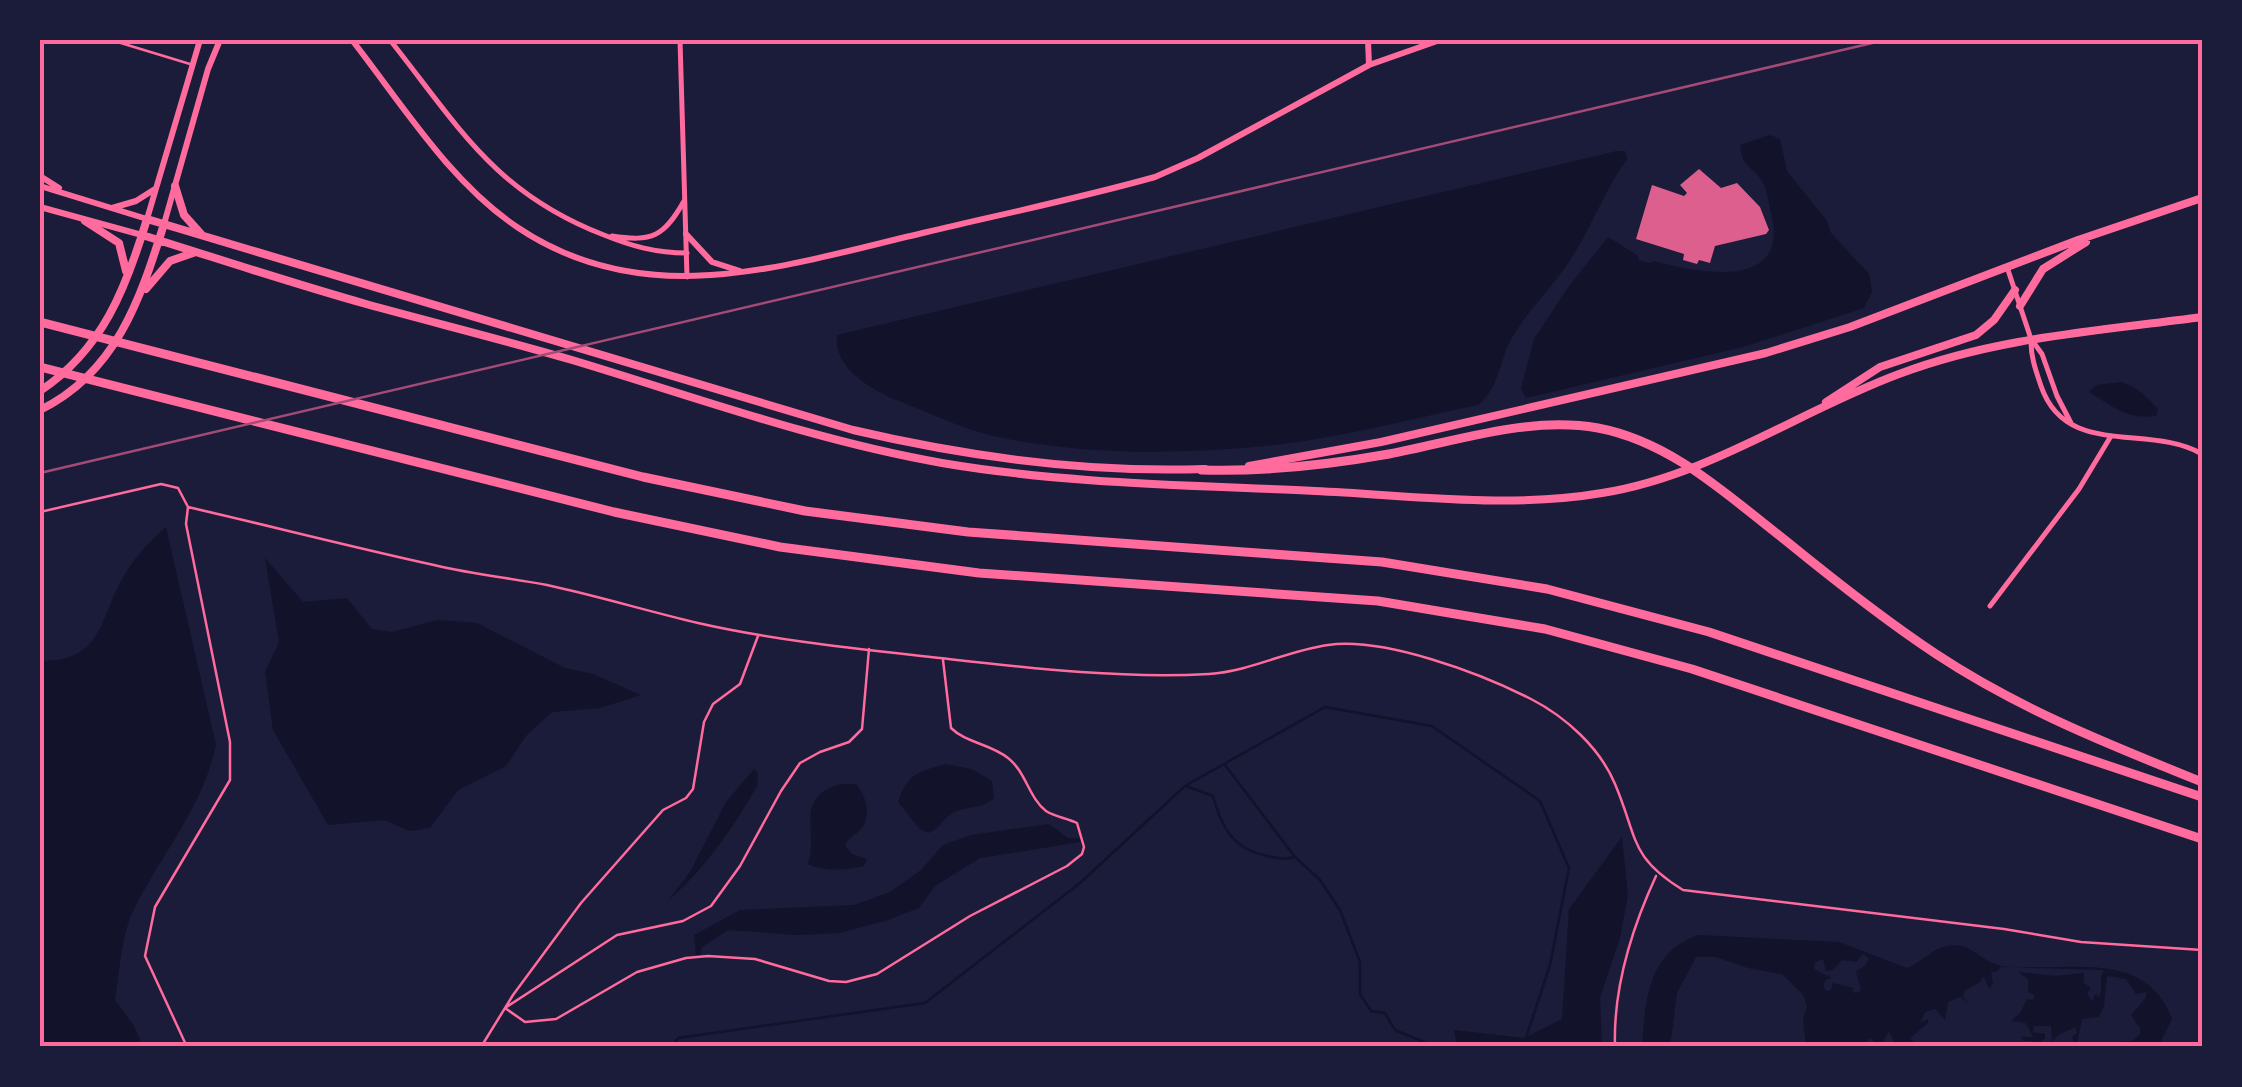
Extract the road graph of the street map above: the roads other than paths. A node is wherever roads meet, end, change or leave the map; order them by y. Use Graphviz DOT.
graph roads {
  1 [pos="111,40"];
  2 [pos="200,40"];
  3 [pos="220,40"];
  4 [pos="352,40"];
  5 [pos="390,40"];
  6 [pos="680,40"];
  7 [pos="1368,40"];
  8 [pos="1440,40"];
  9 [pos="192,65"];
  10 [pos="1370,65"];
  11 [pos="208,69"];
  12 [pos="40,176"];
  13 [pos="40,186"];
  14 [pos="175,186"];
  15 [pos="156,188"];
  16 [pos="68,195"];
  17 [pos="2202,198"];
  18 [pos="685,200"];
  19 [pos="40,207"];
  20 [pos="111,208"];
  21 [pos="147,219"];
  22 [pos="85,220"];
  23 [pos="164,224"];
  24 [pos="2102,232"];
  25 [pos="686,234"];
  26 [pos="142,236"];
  27 [pos="604,236"];
  28 [pos="204,237"];
  29 [pos="158,240"];
  30 [pos="197,252"];
  31 [pos="686,253"];
  32 [pos="2007,267"];
  33 [pos="746,273"];
  34 [pos="687,278"];
  35 [pos="123,290"];
  36 [pos="2015,290"];
  37 [pos="140,296"];
  38 [pos="2020,306"];
  39 [pos="2202,317"];
  40 [pos="40,322"];
  41 [pos="2031,338"];
  42 [pos="40,369"];
  43 [pos="40,391"];
  44 [pos="40,410"];
  45 [pos="1808,415"];
  46 [pos="2073,425"];
  47 [pos="2111,436"];
  48 [pos="2202,454"];
  49 [pos="1201,470"];
  50 [pos="1990,606"];
  51 [pos="2202,782"];
  52 [pos="2202,797"];
  53 [pos="2202,839"];
  1 -- 9 [label="lane"];
  2 -- 9 [label="street"];
  3 -- 11 [label="street"];
  4 -- 34 [label="street"];
  5 -- 27 [label="street"];
  6 -- 18 [label="street"];
  7 -- 10 [label="street"];
  8 -- 10 [label="street"];
  9 -- 11 [label="street"];
  9 -- 15 [label="street"];
  10 -- 33 [label="street"];
  11 -- 14 [label="street"];
  12 -- 16 [label="street"];
  13 -- 16 [label="street"];
  14 -- 23 [label="street"];
  14 -- 28 [label="main road"];
  15 -- 20 [label="street"];
  15 -- 21 [label="street"];
  16 -- 20 [label="street"];
  17 -- 24 [label="main road"];
  18 -- 25 [label="street"];
  18 -- 27 [label="street"];
  19 -- 22 [label="street"];
  20 -- 21 [label="street"];
  21 -- 23 [label="main road"];
  21 -- 26 [label="main road"];
  22 -- 26 [label="street"];
  22 -- 35 [label="main road"];
  23 -- 28 [label="main road"];
  23 -- 29 [label="main road"];
  24 -- 32 [label="main road"];
  24 -- 38 [label="main road"];
  25 -- 31 [label="street"];
  25 -- 33 [label="street"];
  26 -- 29 [label="main road"];
  26 -- 35 [label="main road"];
  27 -- 31 [label="street"];
  28 -- 49 [label="main road"];
  29 -- 30 [label="main road"];
  29 -- 37 [label="main road"];
  30 -- 37 [label="main road"];
  30 -- 45 [label="main road"];
  31 -- 34 [label="street"];
  32 -- 36 [label="street"];
  32 -- 49 [label="main road"];
  33 -- 34 [label="street"];
  35 -- 43 [label="main road"];
  36 -- 38 [label="street"];
  36 -- 45 [label="main road"];
  37 -- 44 [label="main road"];
  38 -- 41 [label="street"];
  39 -- 41 [label="main road"];
  40 -- 52 [label="highway"];
  41 -- 45 [label="main road"];
  41 -- 46 [label="street"];
  41 -- 46 [label="street"];
  42 -- 53 [label="highway"];
  46 -- 47 [label="street"];
  47 -- 48 [label="street"];
  47 -- 50 [label="street"];
  49 -- 51 [label="highway"];
}
